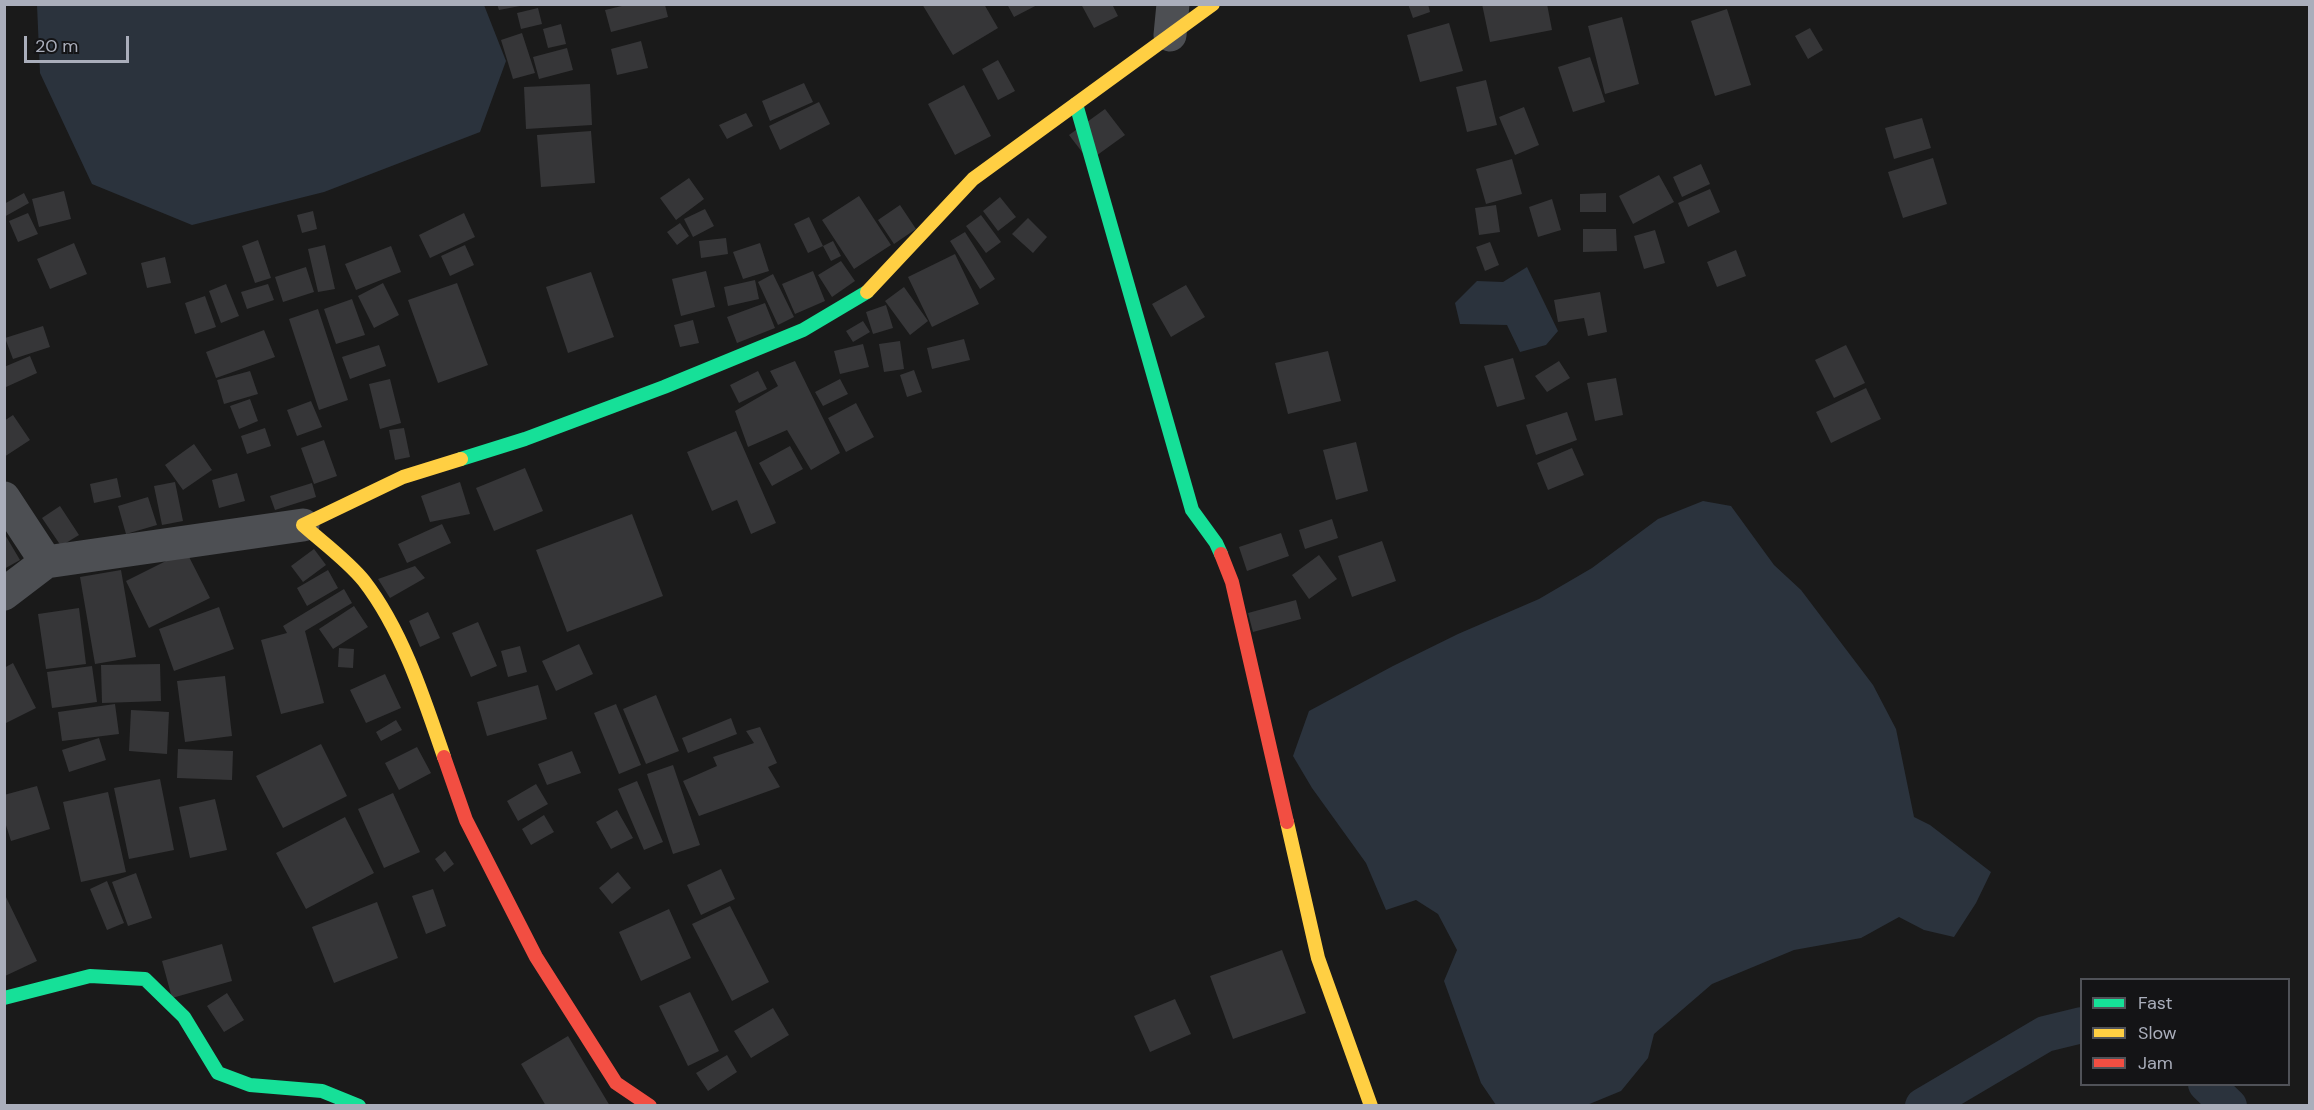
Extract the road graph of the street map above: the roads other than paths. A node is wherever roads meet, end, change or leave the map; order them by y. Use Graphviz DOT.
graph roads {
  1 [pos="1213,4"];
  2 [pos="1171,20"];
  3 [pos="1076,104"];
  4 [pos="4,498"];
  5 [pos="303,525"];
  6 [pos="46,562"];
  7 [pos="4,594"];
  8 [pos="4,998"];
  9 [pos="359,1106"];
  10 [pos="650,1106"];
  11 [pos="1371,1106"];
  1 -- 2 [label="street"];
  2 -- 3 [label="street"];
  3 -- 5 [label="street"];
  3 -- 11 [label="street"];
  4 -- 6 [label="street"];
  5 -- 6 [label="street"];
  5 -- 10 [label="street"];
  6 -- 7 [label="street"];
  8 -- 9 [label="street"];
}
